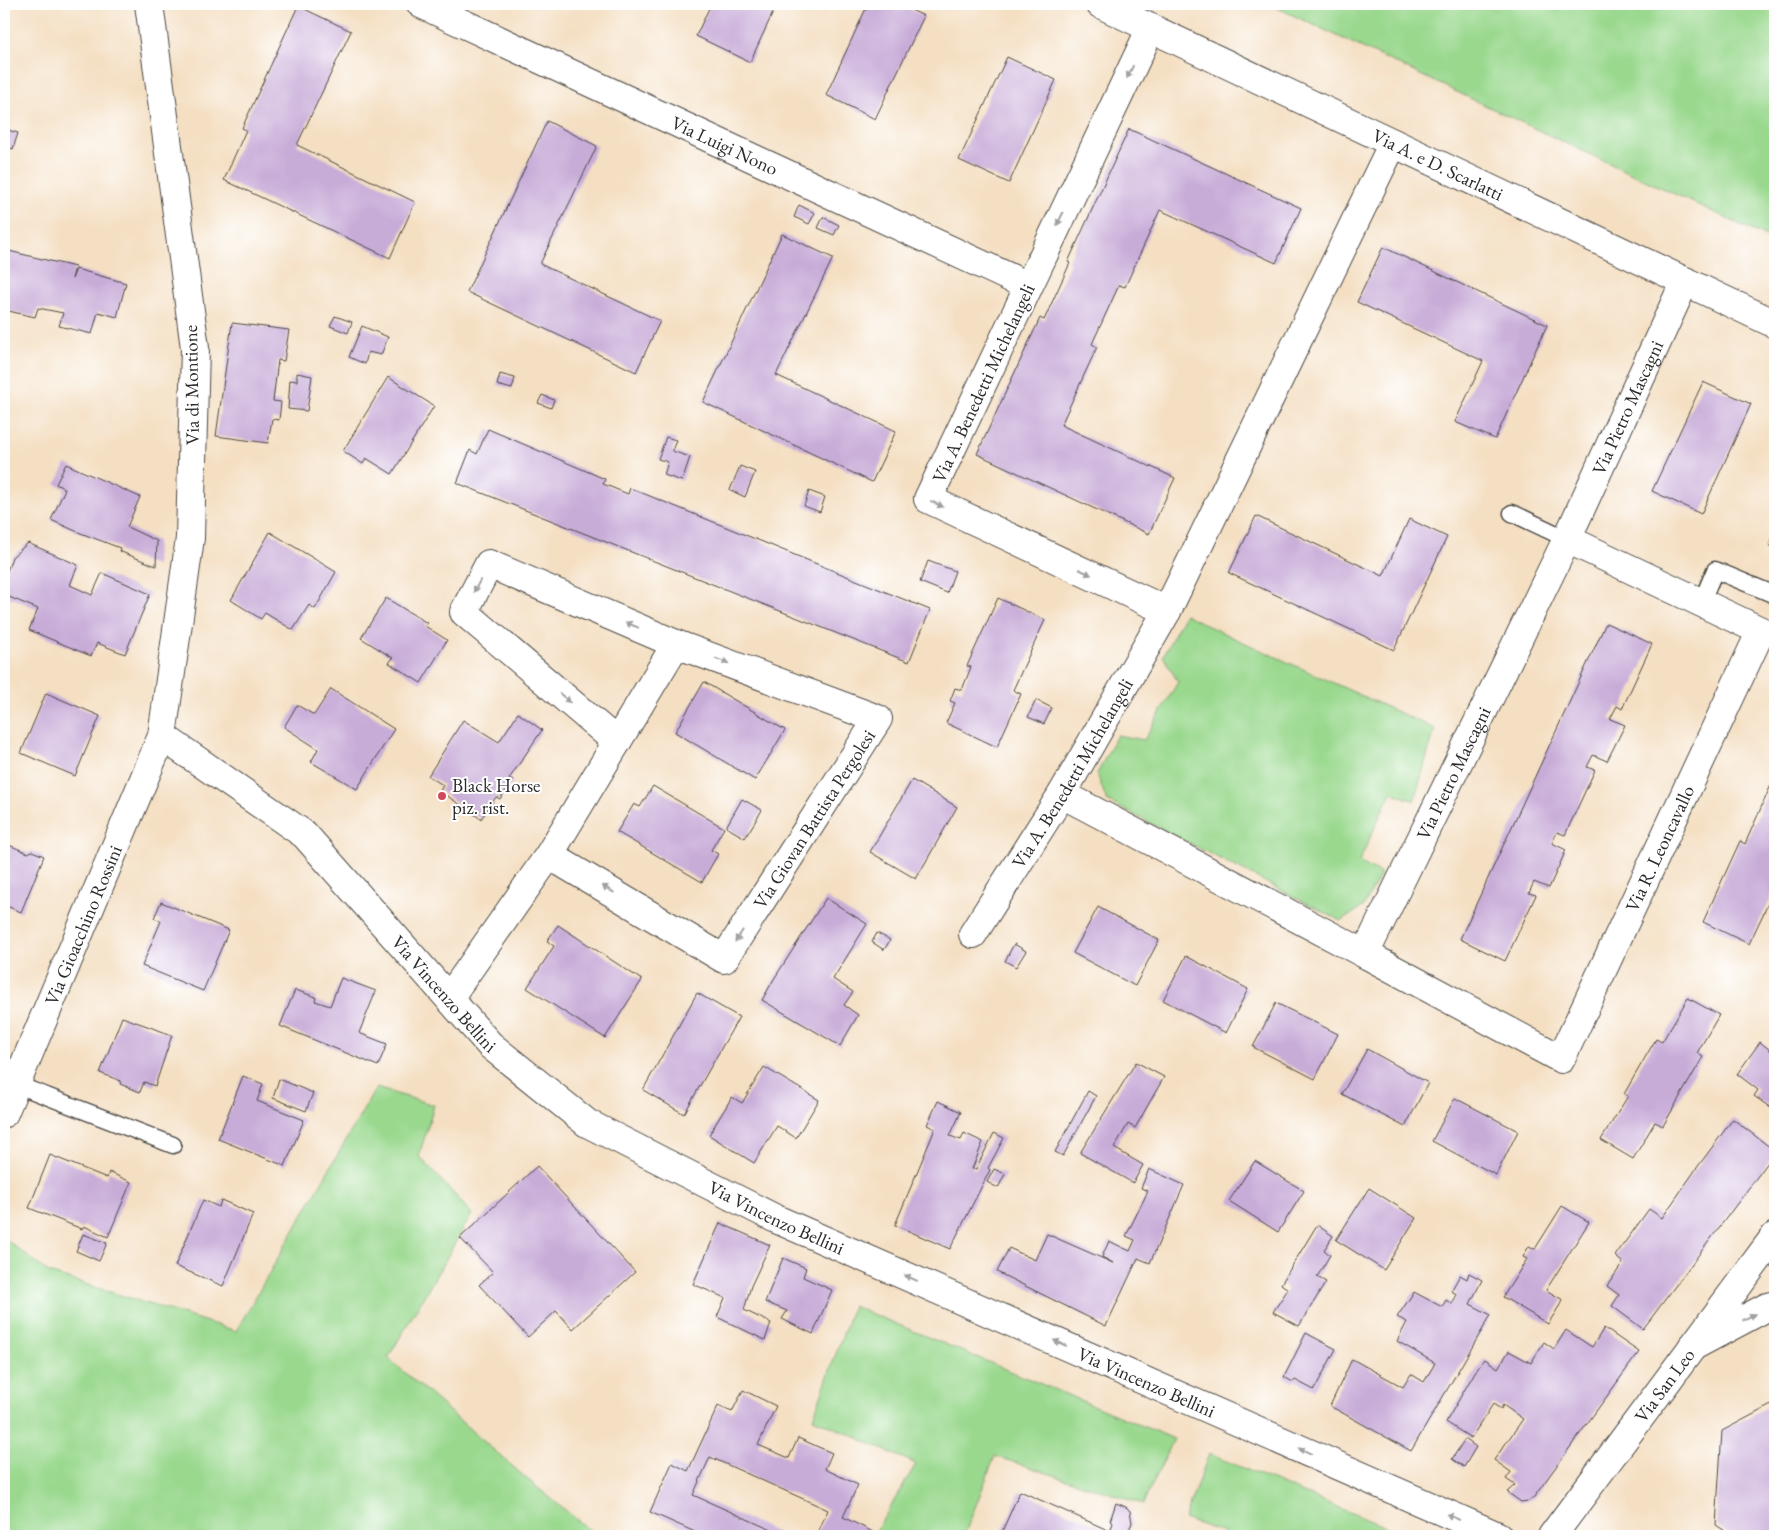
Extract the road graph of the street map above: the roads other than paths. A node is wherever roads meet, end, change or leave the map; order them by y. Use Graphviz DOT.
graph roads {
  1 [pos="149,4"];
  2 [pos="421,4"];
  3 [pos="1100,4"];
  4 [pos="1151,28"];
  5 [pos="1393,143"];
  6 [pos="1685,281"];
  7 [pos="1028,286"];
  8 [pos="1775,324"];
  9 [pos="1512,513"];
  10 [pos="1567,540"];
  11 [pos="1775,595"];
  12 [pos="1701,603"];
  13 [pos="1167,611"];
  14 [pos="676,644"];
  15 [pos="162,736"];
  16 [pos="617,742"];
  17 [pos="1062,794"];
  18 [pos="549,855"];
  19 [pos="973,934"];
  20 [pos="1365,954"];
  21 [pos="449,998"];
  22 [pos="10,1082"];
  23 [pos="4,1113"];
  24 [pos="173,1145"];
  25 [pos="1775,1236"];
  26 [pos="1775,1305"];
  27 [pos="1692,1347"];
  28 [pos="1498,1536"];
  29 [pos="1552,1536"];
  1 -- 15 [label="street, Via di Montione"];
  2 -- 7 [label="street, Via Luigi Nono"];
  3 -- 4 [label="street, Via A. e D. Scarlatti"];
  4 -- 5 [label="street, Via A. e D. Scarlatti"];
  4 -- 7 [label="street, Via A. Benedetti Michelangeli, one-way"];
  5 -- 6 [label="street, Via A. e D. Scarlatti"];
  5 -- 13 [label="street, Via A. Benedetti Michelangeli"];
  6 -- 8 [label="street, Via A. e D. Scarlatti"];
  6 -- 10 [label="street, Via Pietro Mascagni"];
  7 -- 13 [label="street, Via A. Benedetti Michelangeli, one-way"];
  9 -- 10 [label="lane"];
  10 -- 12 [label="street, Via R. Leoncavallo"];
  10 -- 20 [label="street, Via Pietro Mascagni"];
  11 -- 12 [label="lane"];
  12 -- 20 [label="street, Via R. Leoncavallo"];
  13 -- 17 [label="street, Via A. Benedetti Michelangeli"];
  14 -- 16 [label="street"];
  14 -- 16 [label="street, one-way"];
  14 -- 18 [label="street, Via Giovan Battista Pergolesi, one-way"];
  15 -- 21 [label="street, Via Vincenzo Bellini"];
  15 -- 22 [label="street, Via Gioacchino Rossini"];
  16 -- 18 [label="street"];
  17 -- 19 [label="street, Via A. Benedetti Michelangeli"];
  17 -- 20 [label="street"];
  18 -- 21 [label="street"];
  28 -- 21 [label="street, Via Vincenzo Bellini, one-way"];
  22 -- 23 [label="street, Via Gioacchino Rossini"];
  22 -- 24 [label="lane"];
  25 -- 27 [label="street, Via San Leo"];
  27 -- 26 [label="street, one-way"];
  27 -- 29 [label="street, Via San Leo"];
}
